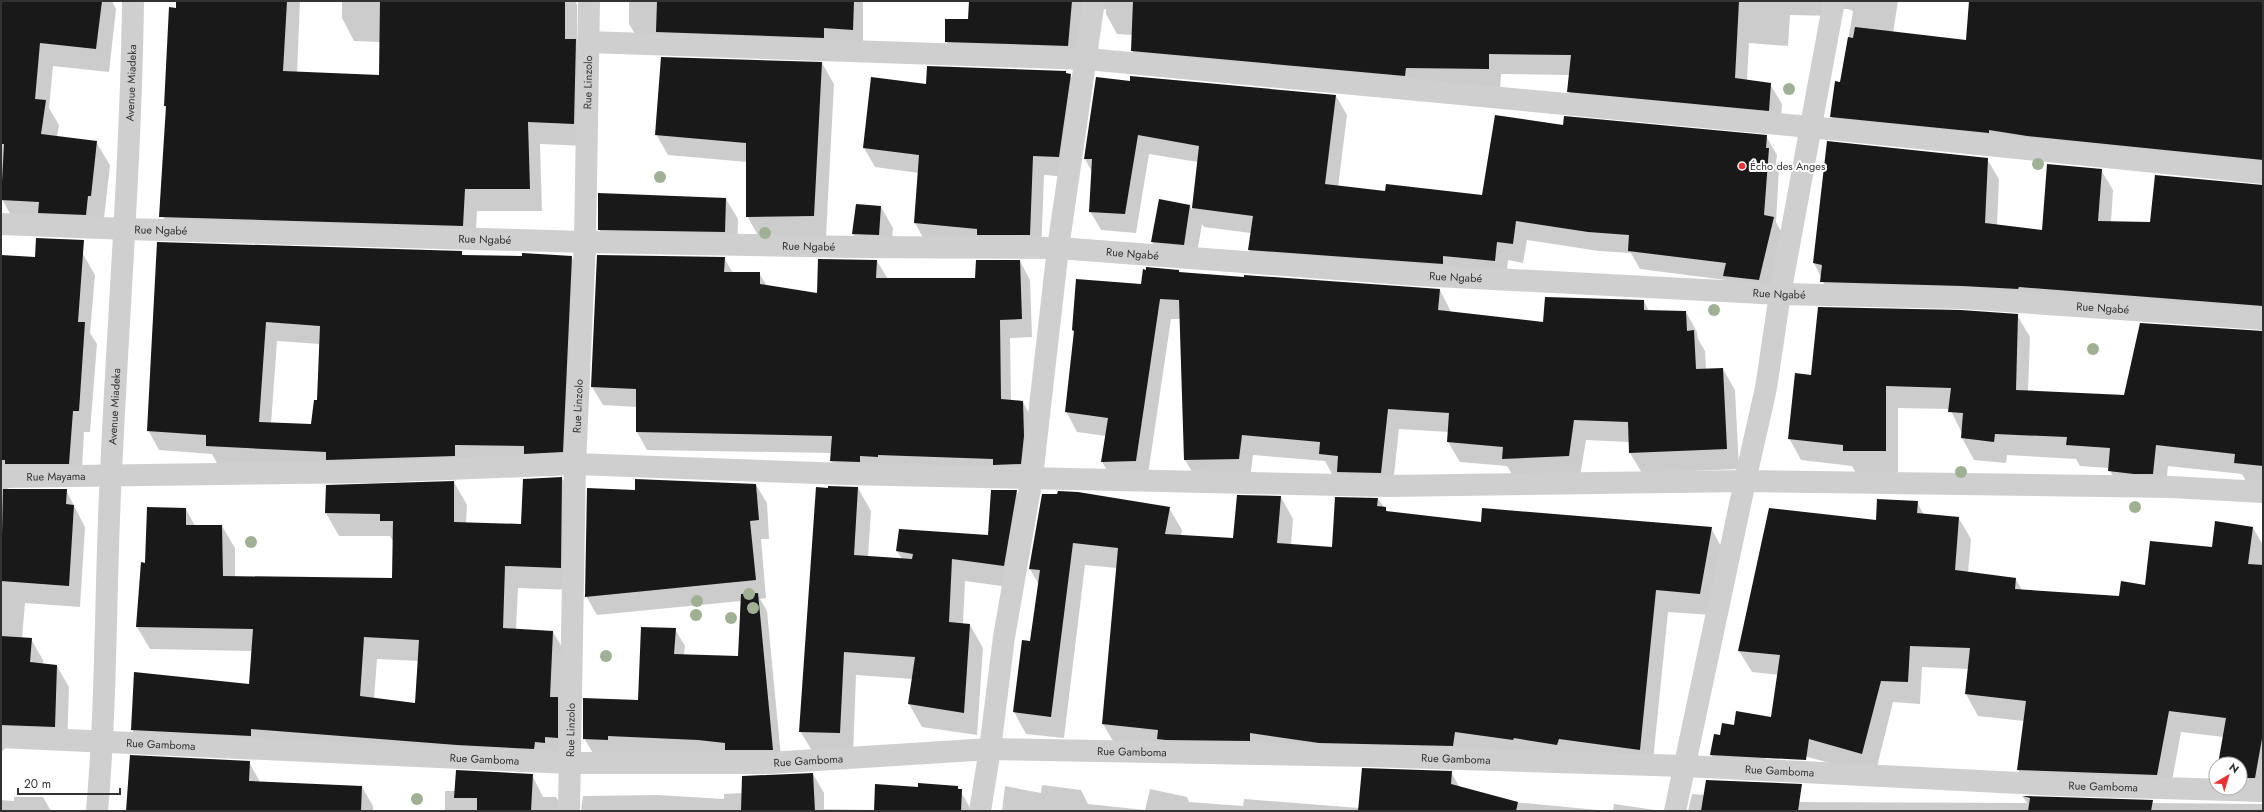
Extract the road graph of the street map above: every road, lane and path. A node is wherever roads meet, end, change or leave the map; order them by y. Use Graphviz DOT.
graph roads {
  1 [pos="133,1"];
  2 [pos="590,1"];
  3 [pos="1094,1"];
  4 [pos="1834,1"];
  5 [pos="588,42"];
  6 [pos="1087,59"];
  7 [pos="1810,127"];
  8 [pos="2263,174"];
  9 [pos="1,224"];
  10 [pos="126,229"];
  11 [pos="585,242"];
  12 [pos="1058,248"];
  13 [pos="1780,294"];
  14 [pos="2263,319"];
  15 [pos="575,464"];
  16 [pos="110,476"];
  17 [pos="1,477"];
  18 [pos="1032,477"];
  19 [pos="1745,481"];
  20 [pos="2263,492"];
  21 [pos="1,737"];
  22 [pos="103,742"];
  23 [pos="990,749"];
  24 [pos="569,763"];
  25 [pos="1685,766"];
  26 [pos="2263,791"];
  27 [pos="97,811"];
  28 [pos="569,811"];
  29 [pos="980,811"];
  30 [pos="1675,811"];
  1 -- 10 [label="street, Avenue Miadeka"];
  2 -- 5 [label="street, Rue Linzolo"];
  3 -- 6 [label="street"];
  4 -- 7 [label="street"];
  5 -- 6 [label="street"];
  5 -- 11 [label="street, Rue Linzolo"];
  6 -- 7 [label="street"];
  6 -- 12 [label="street"];
  7 -- 8 [label="street"];
  7 -- 13 [label="street"];
  9 -- 10 [label="street, Rue Ngabé"];
  10 -- 11 [label="street, Rue Ngabé"];
  10 -- 16 [label="street, Avenue Miadeka"];
  11 -- 12 [label="street, Rue Ngabé"];
  11 -- 15 [label="street, Rue Linzolo"];
  12 -- 13 [label="street, Rue Ngabé"];
  12 -- 18 [label="street"];
  13 -- 14 [label="street, Rue Ngabé"];
  13 -- 19 [label="street"];
  15 -- 16 [label="street, Rue Mayama"];
  15 -- 18 [label="street, Rue Mayama"];
  15 -- 24 [label="street, Rue Linzolo"];
  16 -- 17 [label="street, Rue Mayama"];
  16 -- 22 [label="street, Avenue Miadeka"];
  18 -- 19 [label="street, Rue Mayama"];
  18 -- 23 [label="street"];
  19 -- 20 [label="street, Rue Mayama"];
  19 -- 25 [label="street"];
  21 -- 22 [label="street, Rue Gamboma"];
  22 -- 24 [label="street, Rue Gamboma"];
  22 -- 27 [label="street, Avenue Miadeka"];
  23 -- 24 [label="street, Rue Gamboma"];
  23 -- 25 [label="street, Rue Gamboma"];
  23 -- 29 [label="street"];
  24 -- 28 [label="street, Rue Linzolo"];
  25 -- 26 [label="street, Rue Gamboma"];
  25 -- 30 [label="street"];
}
